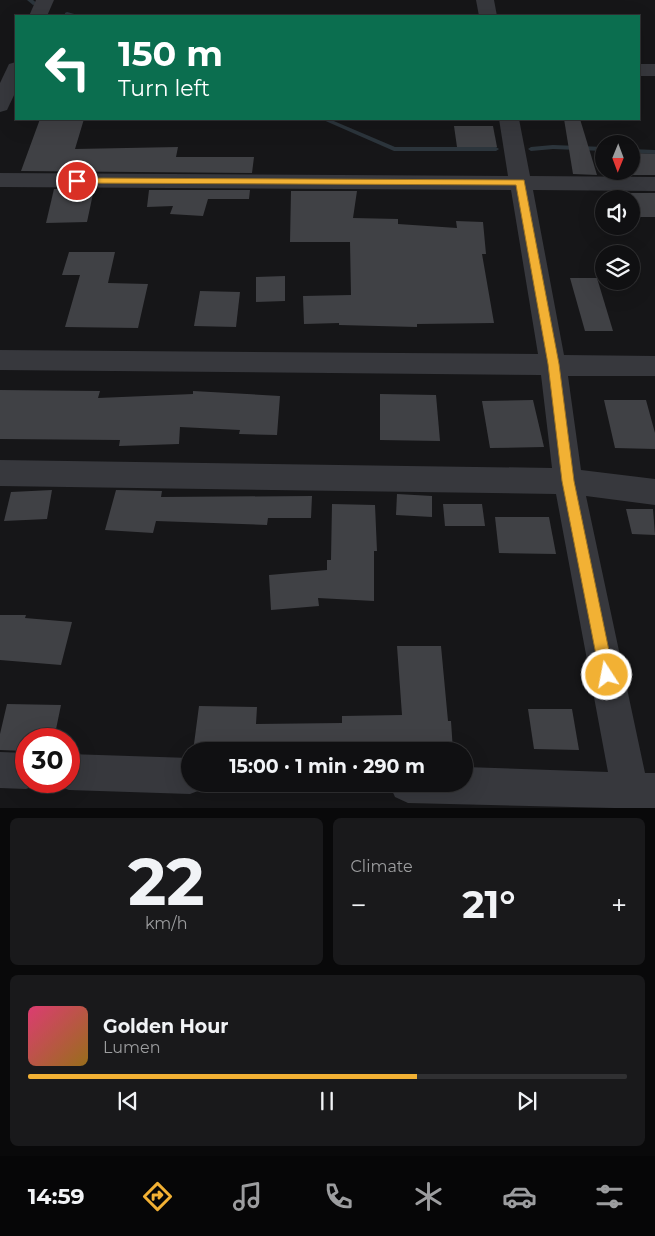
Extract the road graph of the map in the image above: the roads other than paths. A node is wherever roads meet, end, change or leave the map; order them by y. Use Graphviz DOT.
graph roads {
  1 [pos="45,0"];
  2 [pos="485,0"];
  3 [pos="38,15"];
  4 [pos="488,15"];
  5 [pos="0,64"];
  6 [pos="15,66"];
  7 [pos="15,68"];
  8 [pos="640,70"];
  9 [pos="655,70"];
  10 [pos="0,106"];
  11 [pos="509,120"];
  12 [pos="0,180"];
  13 [pos="520,182"];
  14 [pos="655,184"];
  15 [pos="0,360"];
  16 [pos="553,364"];
  17 [pos="655,366"];
  18 [pos="0,473"];
  19 [pos="568,481"];
  20 [pos="655,492"];
  21 [pos="0,770"];
  22 [pos="15,771"];
  23 [pos="80,772"];
  24 [pos="181,776"];
  25 [pos="473,788"];
  26 [pos="640,797"];
  1 -- 3 [label="street"];
  2 -- 4 [label="street"];
  5 -- 6 [label="street"];
  7 -- 10 [label="street"];
  8 -- 9 [label="street"];
  11 -- 13 [label="street"];
  12 -- 13 [label="street"];
  13 -- 14 [label="street"];
  13 -- 16 [label="street"];
  15 -- 16 [label="street"];
  16 -- 17 [label="street"];
  16 -- 19 [label="street"];
  18 -- 19 [label="street"];
  19 -- 20 [label="street"];
  19 -- 26 [label="street"];
  21 -- 22 [label="street"];
  23 -- 24 [label="street"];
  25 -- 26 [label="street"];
}
